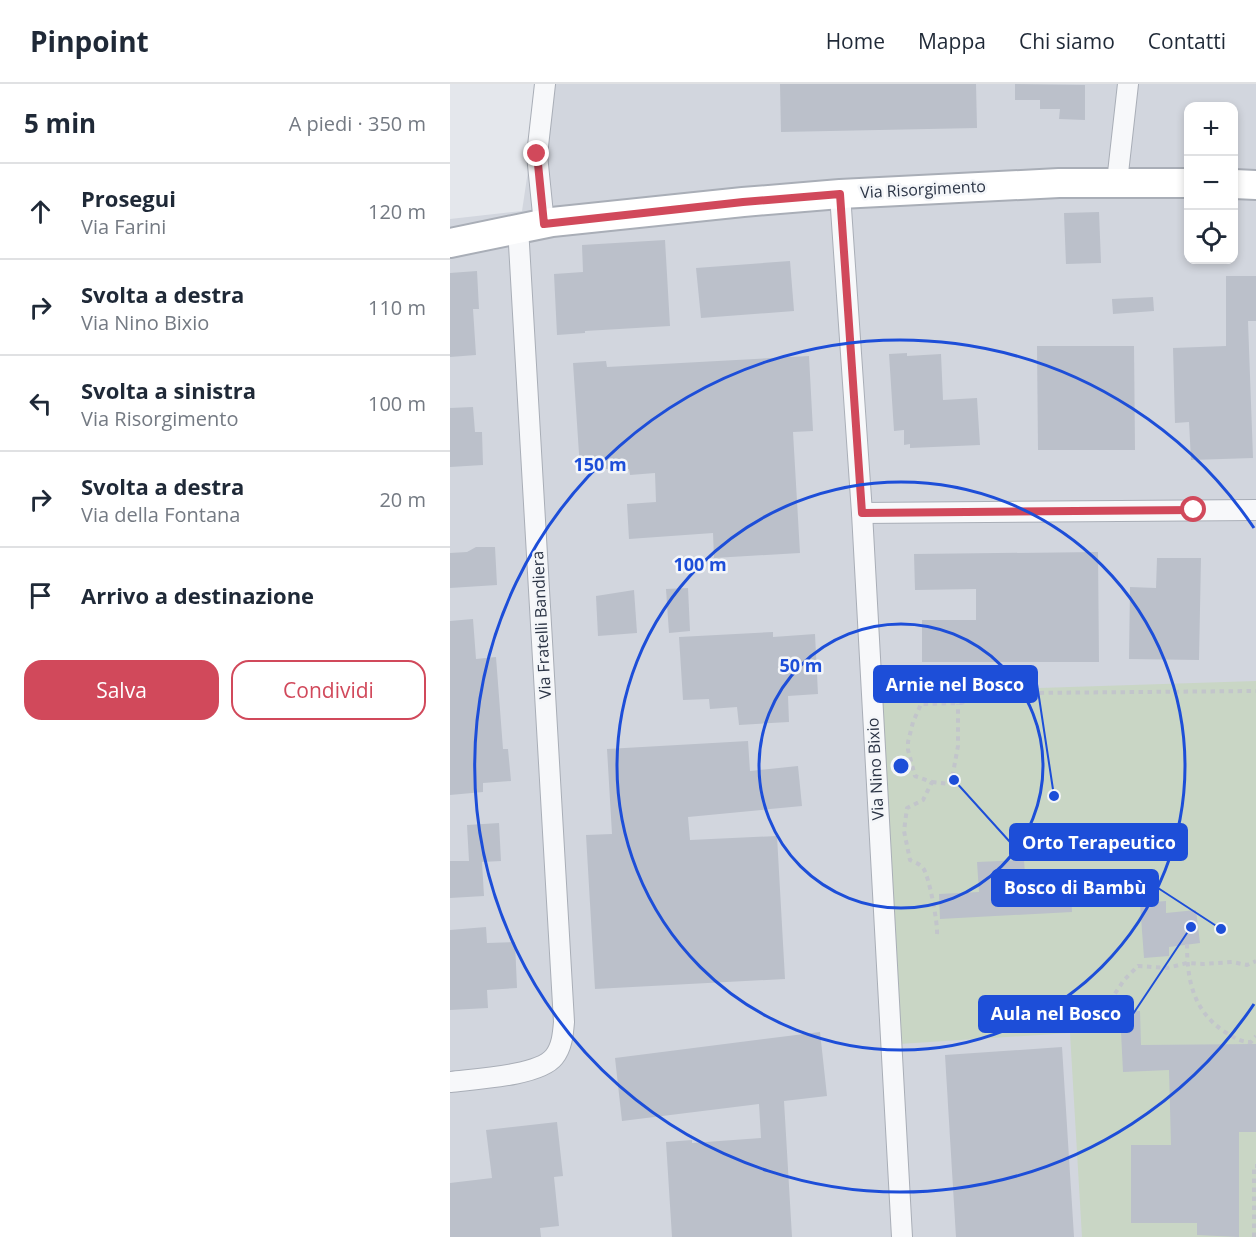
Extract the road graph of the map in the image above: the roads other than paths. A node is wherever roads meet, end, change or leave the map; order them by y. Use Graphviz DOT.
graph roads {
  1 [pos="545,84"];
  2 [pos="1128,84"];
  3 [pos="1117,182"];
  4 [pos="1184,183"];
  5 [pos="1238,184"];
  6 [pos="1256,185"];
  7 [pos="840,194"];
  8 [pos="538,224"];
  9 [pos="450,243"];
  10 [pos="1256,510"];
  11 [pos="862,513"];
  12 [pos="450,1082"];
  13 [pos="902,1237"];
  1 -- 8 [label="street, Via Fratelli Bandiera"];
  2 -- 3 [label="street"];
  3 -- 4 [label="street, Via Risorgimento"];
  3 -- 7 [label="street, Via Risorgimento"];
  5 -- 6 [label="street"];
  7 -- 8 [label="street, Via Risorgimento"];
  7 -- 11 [label="street, Via Nino Bixio"];
  8 -- 9 [label="street, Via Risorgimento"];
  8 -- 12 [label="street, Via Fratelli Bandiera"];
  10 -- 11 [label="street"];
  11 -- 13 [label="street, Via Nino Bixio"];
}
